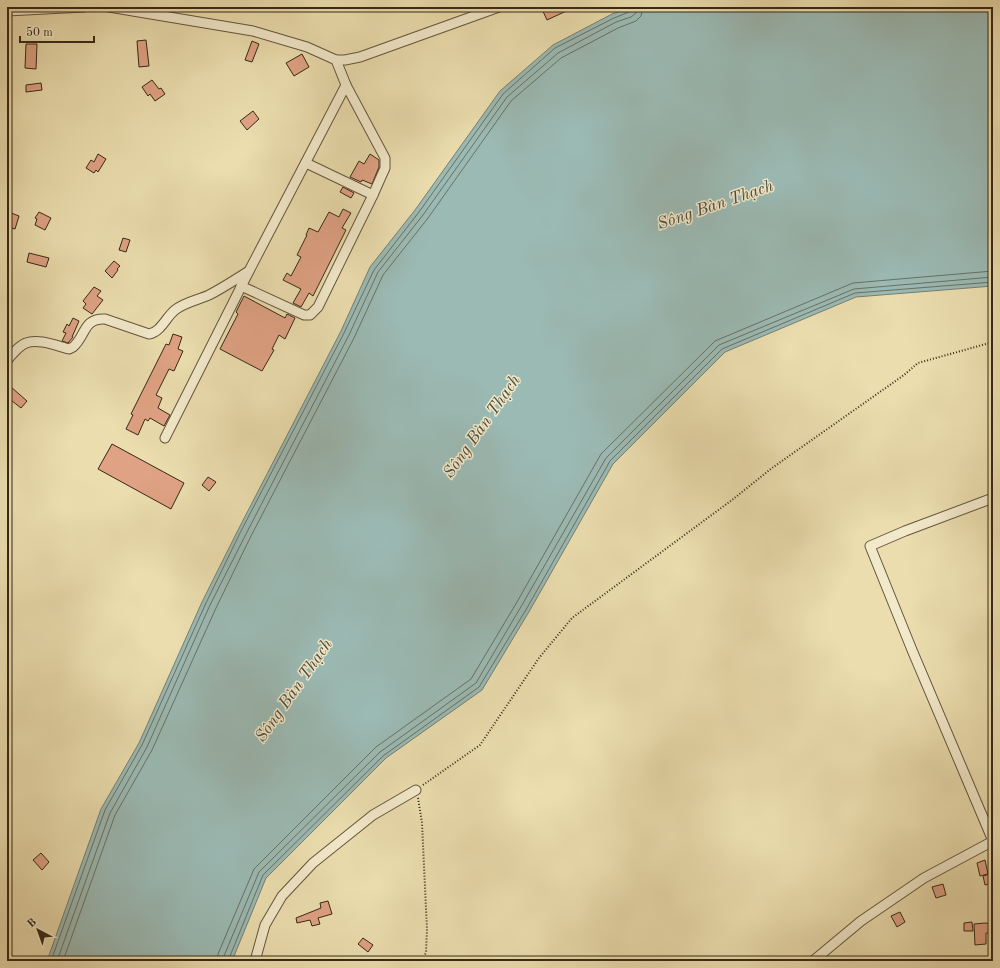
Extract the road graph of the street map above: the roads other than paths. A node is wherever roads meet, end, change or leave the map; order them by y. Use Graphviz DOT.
graph roads {
  1 [pos="84,7"];
  2 [pos="109,7"];
  3 [pos="499,7"];
  4 [pos="136,9"];
  5 [pos="7,11"];
  6 [pos="336,60"];
  7 [pos="346,85"];
  8 [pos="306,163"];
  9 [pos="374,195"];
  10 [pos="249,271"];
  11 [pos="241,286"];
  12 [pos="7,360"];
  13 [pos="165,438"];
  14 [pos="993,498"];
  15 [pos="416,790"];
  16 [pos="993,841"];
  17 [pos="256,961"];
  18 [pos="813,961"];
  1 -- 5 [label="street"];
  2 -- 4 [label="street"];
  3 -- 6 [label="street"];
  4 -- 6 [label="street"];
  6 -- 7 [label="street"];
  7 -- 8 [label="street"];
  7 -- 9 [label="street"];
  8 -- 9 [label="street"];
  8 -- 10 [label="street"];
  9 -- 11 [label="street"];
  10 -- 11 [label="street"];
  10 -- 12 [label="street"];
  11 -- 13 [label="street"];
  14 -- 16 [label="street"];
  15 -- 17 [label="street"];
  16 -- 18 [label="street"];
}
